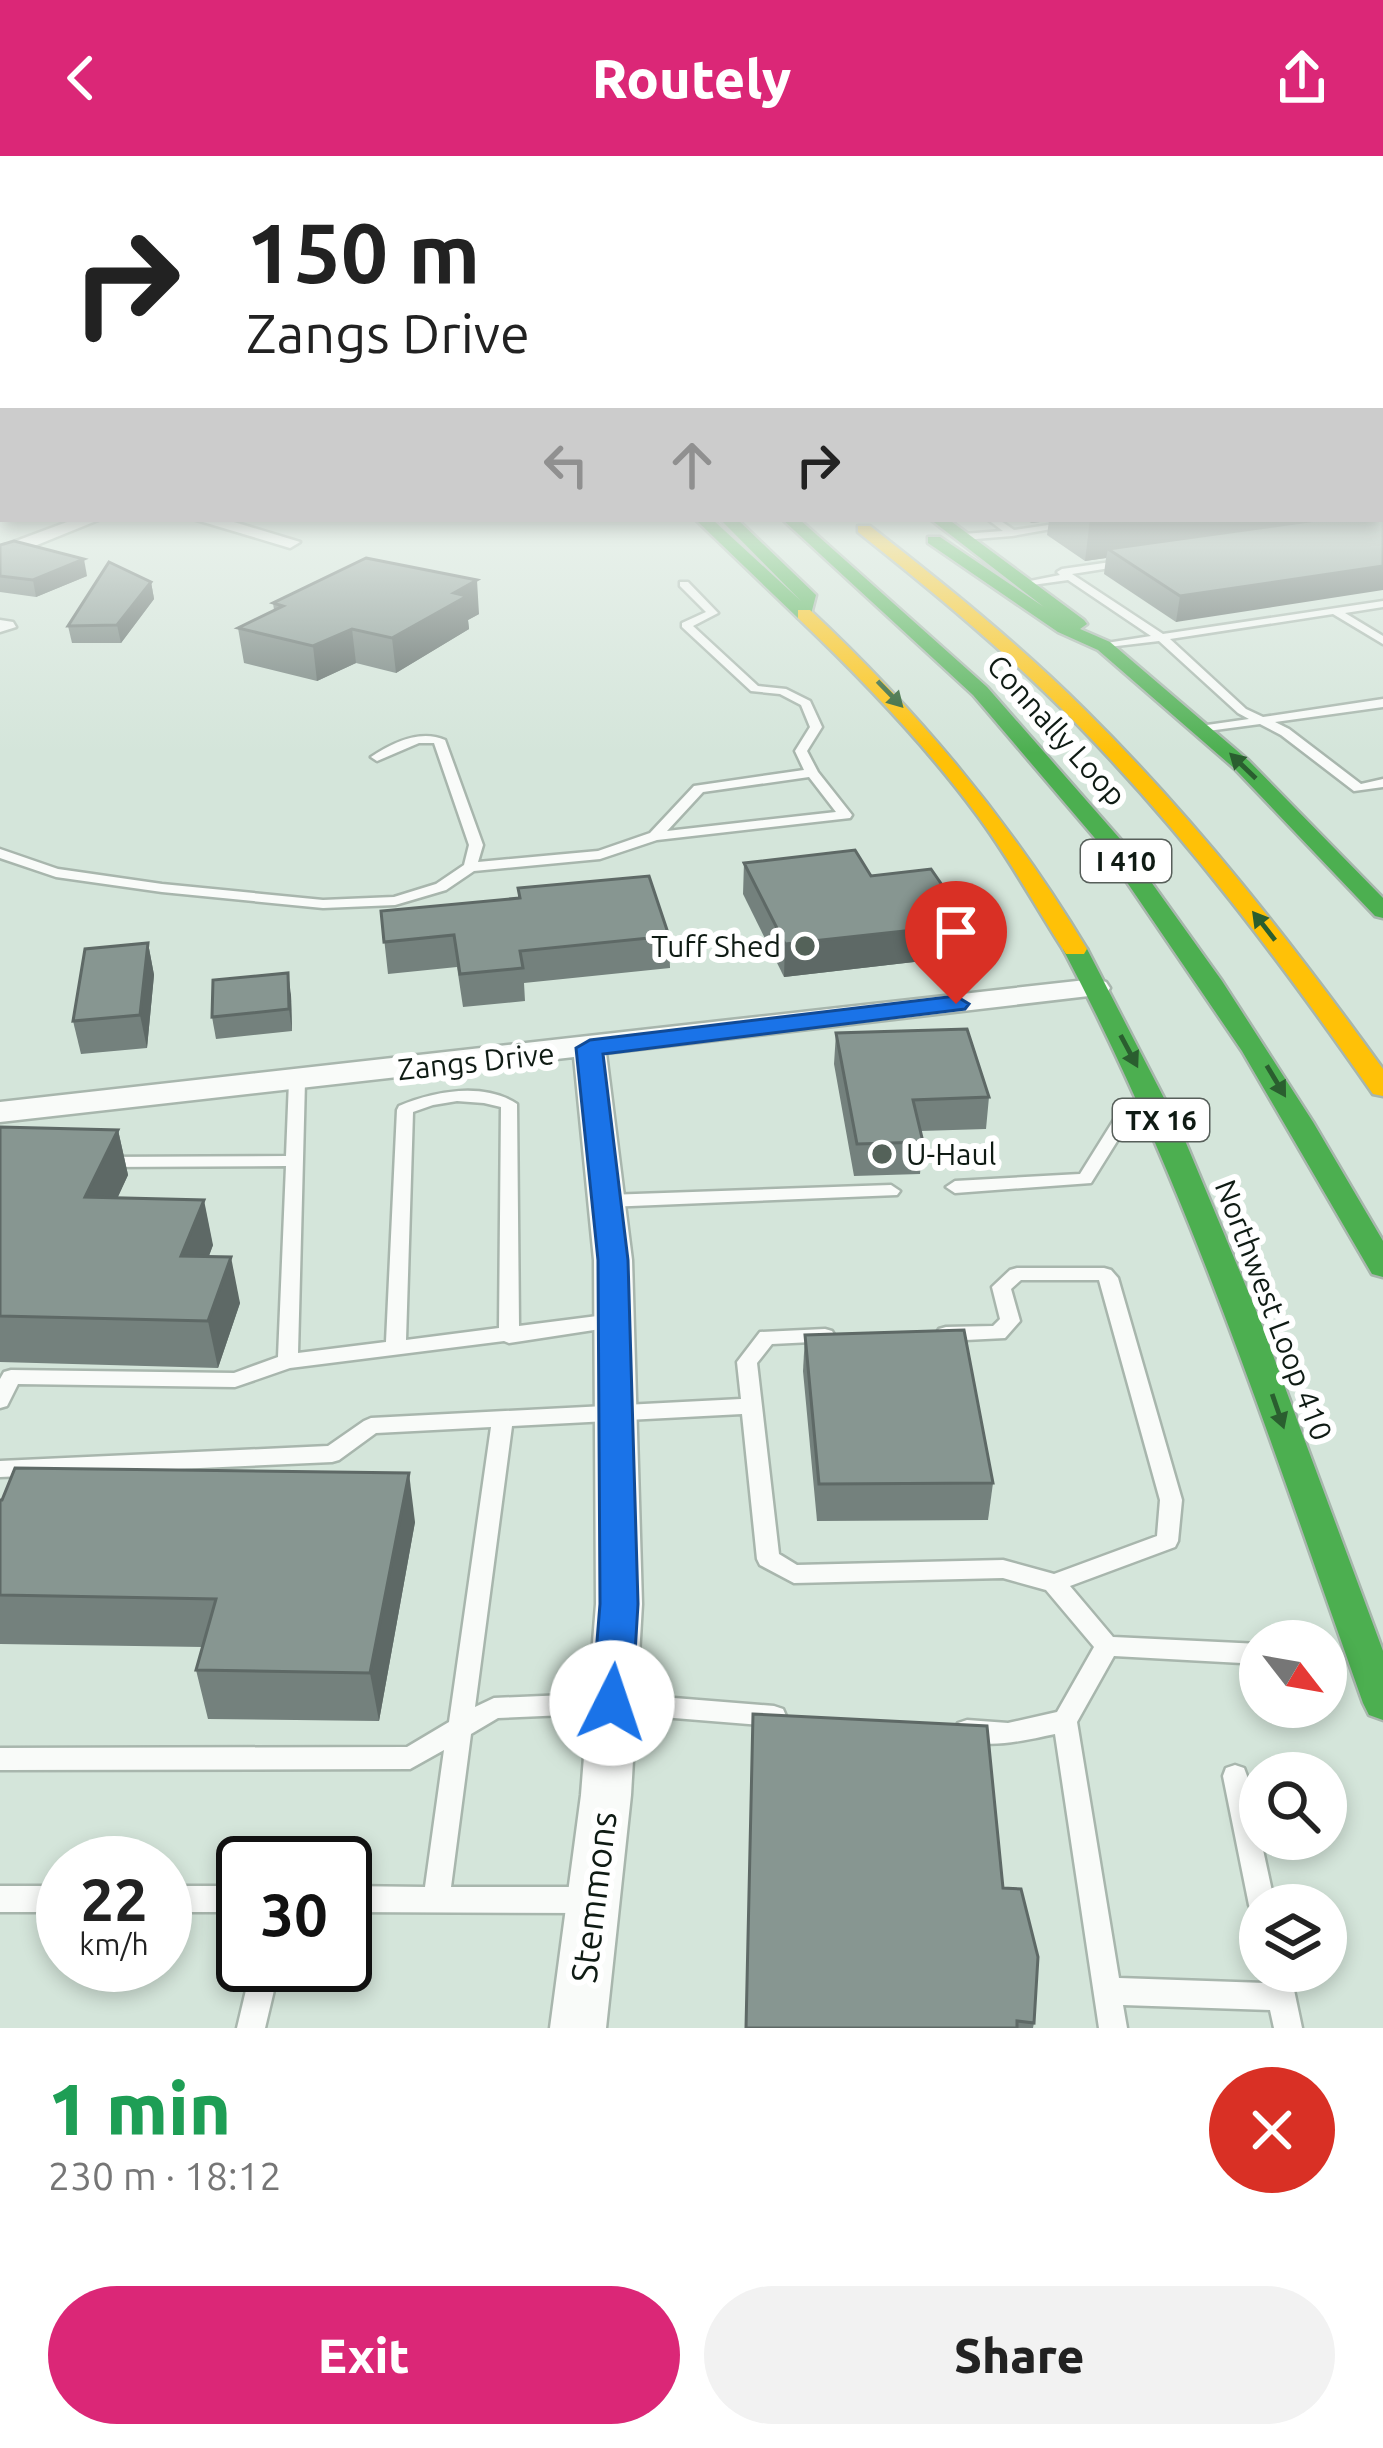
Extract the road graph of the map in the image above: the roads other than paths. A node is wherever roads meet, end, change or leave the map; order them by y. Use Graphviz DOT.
graph roads {
  1 [pos="766,578"];
  2 [pos="790,578"];
  3 [pos="856,578"];
  4 [pos="923,578"];
  5 [pos="999,578"];
  6 [pos="1018,578"];
  7 [pos="1067,578"];
  8 [pos="1070,578"];
  9 [pos="684,584"];
  10 [pos="1025,584"];
  11 [pos="1383,604"];
  12 [pos="1335,611"];
  13 [pos="804,614"];
  14 [pos="1162,638"];
  15 [pos="1383,641"];
  16 [pos="1105,646"];
  17 [pos="1383,703"];
  18 [pos="1258,722"];
  19 [pos="1203,729"];
  20 [pos="377,757"];
  21 [pos="812,773"];
  22 [pos="1383,783"];
  23 [pos="655,836"];
  24 [pos="0,853"];
  25 [pos="470,867"];
  26 [pos="1380,903"];
  27 [pos="1095,988"];
  28 [pos="590,1048"];
  29 [pos="297,1081"];
  30 [pos="1383,1088"];
  31 [pos="0,1112"];
  32 [pos="1121,1122"];
  33 [pos="294,1161"];
  34 [pos="71,1162"];
  35 [pos="955,1187"];
  36 [pos="890,1191"];
  37 [pos="606,1202"];
  38 [pos="1383,1267"];
  39 [pos="614,1321"];
  40 [pos="928,1334"];
  41 [pos="508,1336"];
  42 [pos="859,1336"];
  43 [pos="396,1349"];
  44 [pos="288,1360"];
  45 [pos="0,1402"];
  46 [pos="752,1406"];
  47 [pos="616,1412"];
  48 [pos="503,1418"];
  49 [pos="0,1469"];
  50 [pos="1054,1583"];
  51 [pos="1107,1646"];
  52 [pos="1239,1653"];
  53 [pos="612,1703"];
  54 [pos="1383,1703"];
  55 [pos="804,1718"];
  56 [pos="1065,1720"];
  57 [pos="460,1729"];
  58 [pos="940,1729"];
  59 [pos="0,1760"];
  60 [pos="1235,1776"];
  61 [pos="1258,1884"];
  62 [pos="0,1899"];
  63 [pos="36,1899"];
  64 [pos="372,1899"];
  65 [pos="436,1900"];
  66 [pos="593,1900"];
  67 [pos="1239,1986"];
  68 [pos="1107,1991"];
  69 [pos="260,1992"];
  70 [pos="1281,1992"];
  71 [pos="251,2028"];
  72 [pos="578,2028"];
  73 [pos="1113,2028"];
  74 [pos="1288,2028"];
  1 -- 13 [label="main road, Northwest Loop 410"];
  2 -- 13 [label="main road, TX 16"];
  3 -- 38 [label="main road, Connally Loop / I 410, one-way"];
  30 -- 4 [label="main road, Connally Loop / I 410, one-way"];
  5 -- 16 [label="main road"];
  6 -- 10 [label="main road"];
  7 -- 10 [label="lane"];
  8 -- 14 [label="lane"];
  9 -- 21 [label="lane"];
  10 -- 16 [label="main road"];
  11 -- 12 [label="lane"];
  12 -- 14 [label="lane"];
  12 -- 15 [label="lane"];
  13 -- 27 [label="main road, Northwest Loop 410 / TX 16, one-way"];
  14 -- 16 [label="lane"];
  14 -- 18 [label="lane"];
  16 -- 19 [label="main road"];
  17 -- 18 [label="lane"];
  18 -- 19 [label="lane"];
  18 -- 22 [label="lane"];
  26 -- 19 [label="main road, one-way"];
  20 -- 25 [label="lane"];
  21 -- 23 [label="lane"];
  21 -- 23 [label="lane"];
  23 -- 25 [label="lane"];
  24 -- 25 [label="lane"];
  27 -- 28 [label="street, Zangs Drive"];
  27 -- 54 [label="main road, Northwest Loop 410 / TX 16, one-way"];
  28 -- 29 [label="street, Zangs Drive"];
  28 -- 37 [label="street, Stemmons"];
  29 -- 31 [label="street, Zangs Drive"];
  29 -- 33 [label="lane"];
  32 -- 35 [label="lane"];
  33 -- 34 [label="lane"];
  33 -- 44 [label="lane"];
  36 -- 37 [label="lane"];
  37 -- 39 [label="street, Stemmons"];
  39 -- 41 [label="lane"];
  39 -- 47 [label="street, Stemmons"];
  40 -- 50 [label="lane"];
  41 -- 43 [label="lane"];
  41 -- 43 [label="lane"];
  42 -- 46 [label="lane"];
  43 -- 44 [label="lane"];
  44 -- 45 [label="lane"];
  46 -- 47 [label="lane"];
  46 -- 50 [label="lane"];
  47 -- 48 [label="lane"];
  47 -- 53 [label="street, Stemmons"];
  48 -- 49 [label="lane"];
  48 -- 57 [label="lane"];
  50 -- 51 [label="lane"];
  51 -- 52 [label="lane"];
  51 -- 56 [label="lane"];
  53 -- 55 [label="lane"];
  53 -- 57 [label="lane"];
  53 -- 66 [label="street, Stemmons"];
  56 -- 58 [label="lane"];
  56 -- 68 [label="lane"];
  57 -- 59 [label="lane"];
  57 -- 65 [label="lane"];
  60 -- 61 [label="lane"];
  62 -- 63 [label="lane"];
  64 -- 65 [label="lane"];
  65 -- 66 [label="lane"];
  66 -- 72 [label="street, Stemmons"];
  67 -- 68 [label="lane"];
  68 -- 73 [label="lane"];
  69 -- 71 [label="lane"];
  70 -- 74 [label="lane"];
}
